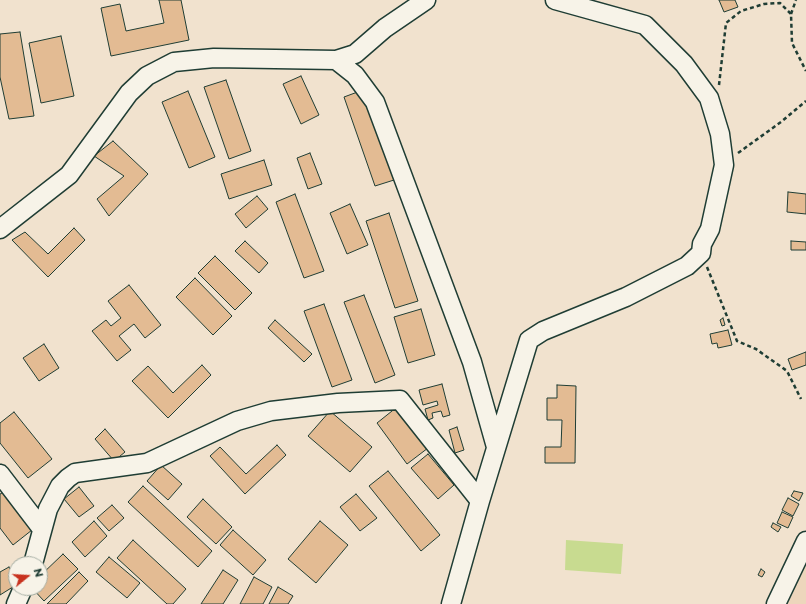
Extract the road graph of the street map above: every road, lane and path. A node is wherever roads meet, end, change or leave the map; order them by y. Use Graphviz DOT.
graph roads {
  1 [pos="426,0"];
  2 [pos="555,0"];
  3 [pos="796,0"];
  4 [pos="791,14"];
  5 [pos="336,60"];
  6 [pos="806,71"];
  7 [pos="709,98"];
  8 [pos="806,101"];
  9 [pos="724,165"];
  10 [pos="0,229"];
  11 [pos="701,253"];
  12 [pos="801,399"];
  13 [pos="496,447"];
  14 [pos="0,474"];
  15 [pos="480,501"];
  16 [pos="42,529"];
  17 [pos="806,541"];
  18 [pos="35,556"];
  19 [pos="451,604"];
  20 [pos="776,604"];
  1 -- 5 [label="street"];
  2 -- 7 [label="street"];
  3 -- 4 [label="path"];
  4 -- 6 [label="path"];
  4 -- 7 [label="path"];
  5 -- 10 [label="street"];
  5 -- 13 [label="street"];
  7 -- 9 [label="street"];
  8 -- 9 [label="path"];
  9 -- 11 [label="street"];
  11 -- 12 [label="path"];
  11 -- 13 [label="street"];
  13 -- 15 [label="street"];
  14 -- 16 [label="street"];
  15 -- 16 [label="street"];
  15 -- 19 [label="street"];
  16 -- 18 [label="street"];
  17 -- 20 [label="street"];
}
